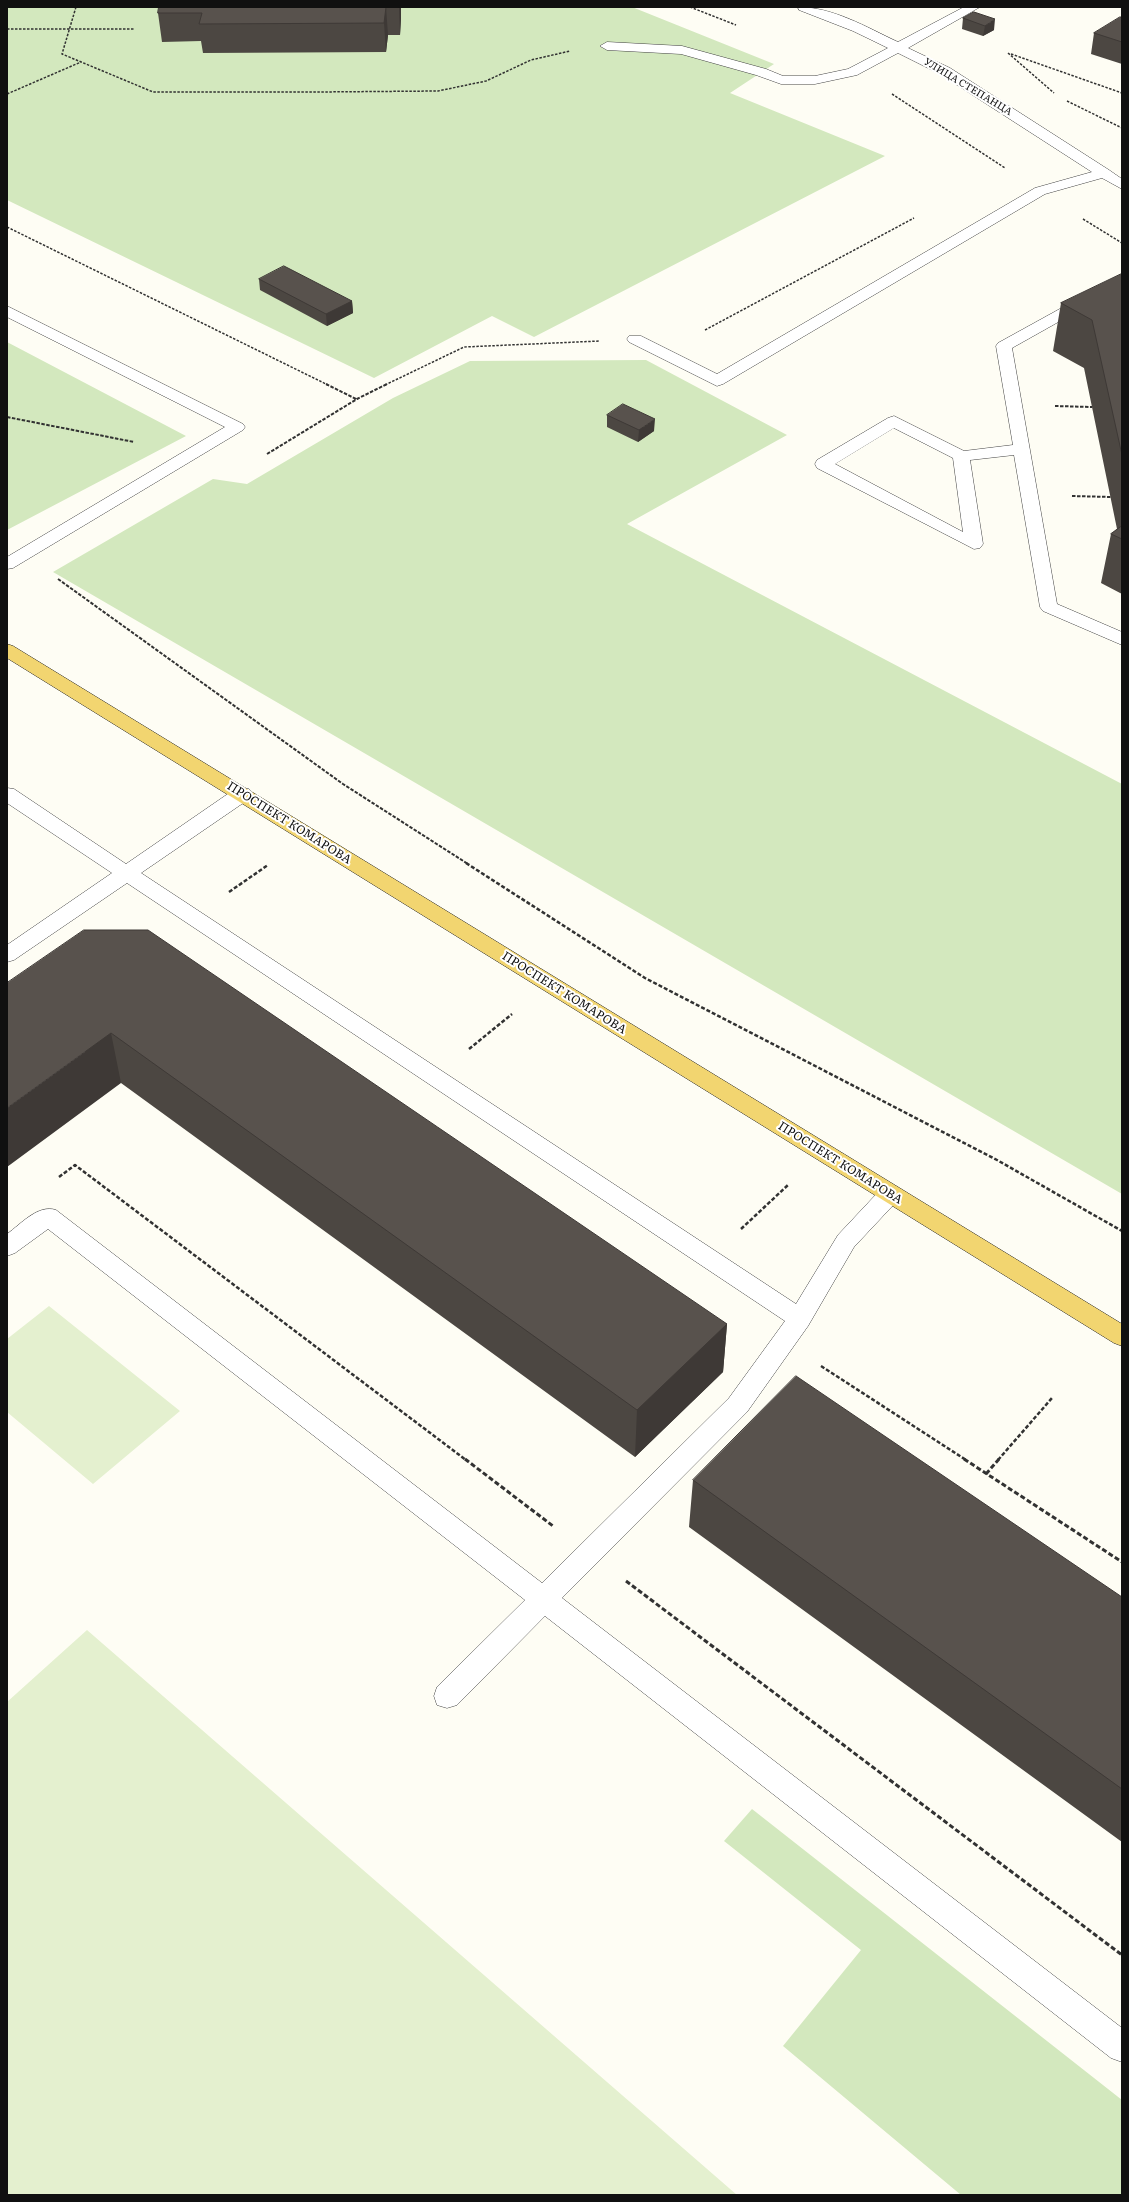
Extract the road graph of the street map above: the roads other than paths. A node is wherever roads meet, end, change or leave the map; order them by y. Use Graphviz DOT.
graph roads {
  1 [pos="804,7"];
  2 [pos="974,7"];
  3 [pos="607,46"];
  4 [pos="900,48"];
  5 [pos="1104,173"];
  6 [pos="1122,185"];
  7 [pos="1122,297"];
  8 [pos="7,311"];
  9 [pos="635,339"];
  10 [pos="1022,449"];
  11 [pos="962,456"];
  12 [pos="7,564"];
  13 [pos="1122,639"];
  14 [pos="7,650"];
  15 [pos="7,794"];
  16 [pos="242,794"];
  17 [pos="128,872"];
  18 [pos="7,955"];
  19 [pos="890,1194"];
  20 [pos="7,1247"];
  21 [pos="800,1319"];
  22 [pos="1122,1336"];
  23 [pos="544,1600"];
  24 [pos="447,1696"];
  25 [pos="1122,2047"];
  1 -- 4 [label="street, УЛИЦА СТЕПАНЦА"];
  2 -- 4 [label="street"];
  3 -- 4 [label="street"];
  4 -- 5 [label="street, УЛИЦА СТЕПАНЦА"];
  5 -- 6 [label="street, УЛИЦА СТЕПАНЦА"];
  5 -- 9 [label="street"];
  7 -- 10 [label="street"];
  8 -- 12 [label="street"];
  10 -- 11 [label="street"];
  10 -- 13 [label="street"];
  11 -- 11 [label="street"];
  14 -- 16 [label="main road, ПРОСПЕКТ КОМАРОВА"];
  15 -- 17 [label="street"];
  16 -- 17 [label="street"];
  16 -- 19 [label="main road, ПРОСПЕКТ КОМАРОВА"];
  17 -- 18 [label="street"];
  17 -- 21 [label="street"];
  19 -- 21 [label="street"];
  19 -- 22 [label="main road, ПРОСПЕКТ КОМАРОВА"];
  20 -- 23 [label="street"];
  21 -- 23 [label="street"];
  23 -- 24 [label="street"];
  23 -- 25 [label="street"];
}
